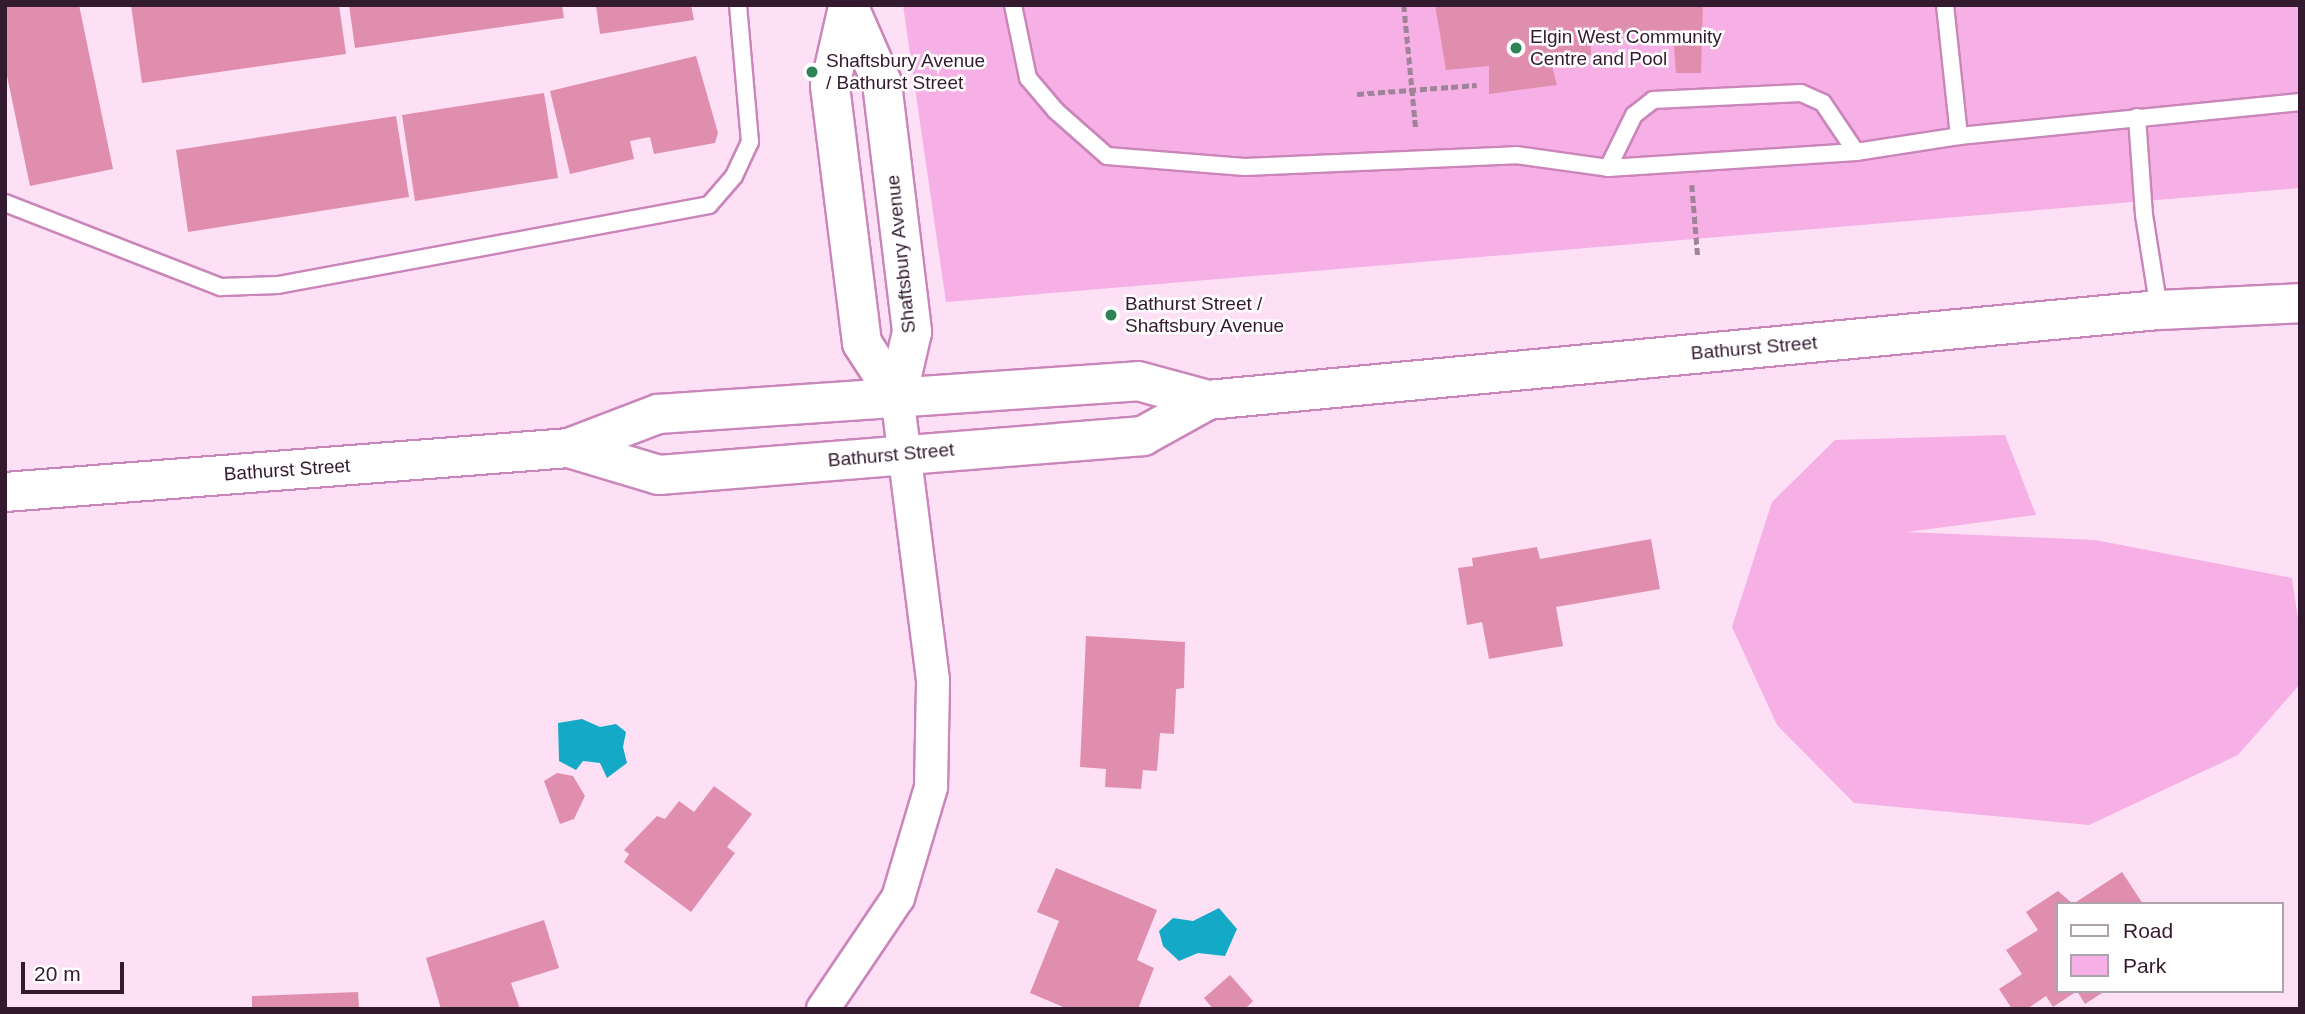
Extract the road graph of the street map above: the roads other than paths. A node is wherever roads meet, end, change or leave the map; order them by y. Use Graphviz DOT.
graph roads {
  1 [pos="738,5"];
  2 [pos="1013,5"];
  3 [pos="1945,5"];
  4 [pos="848,6"];
  5 [pos="2300,102"];
  6 [pos="2137,117"];
  7 [pos="1959,136"];
  8 [pos="1856,152"];
  9 [pos="1608,168"];
  10 [pos="5,203"];
  11 [pos="2300,303"];
  12 [pos="2159,310"];
  13 [pos="897,397"];
  14 [pos="1208,400"];
  15 [pos="569,448"];
  16 [pos="904,453"];
  17 [pos="5,492"];
  18 [pos="823,1009"];
  1 -- 10 [label="lane"];
  2 -- 9 [label="lane"];
  3 -- 7 [label="lane"];
  4 -- 13 [label="main road, Shaftsbury Avenue"];
  4 -- 13 [label="main road, Shaftsbury Avenue"];
  5 -- 6 [label="lane"];
  6 -- 7 [label="lane"];
  6 -- 12 [label="lane"];
  7 -- 8 [label="lane"];
  8 -- 9 [label="lane"];
  8 -- 9 [label="lane"];
  11 -- 12 [label="main road, Bathurst Street"];
  12 -- 14 [label="main road, Bathurst Street"];
  13 -- 14 [label="main road, Bathurst Street"];
  13 -- 15 [label="main road, Bathurst Street"];
  13 -- 16 [label="street"];
  14 -- 16 [label="main road, Bathurst Street"];
  15 -- 16 [label="main road, Bathurst Street"];
  15 -- 17 [label="main road, Bathurst Street"];
  16 -- 18 [label="street"];
}
